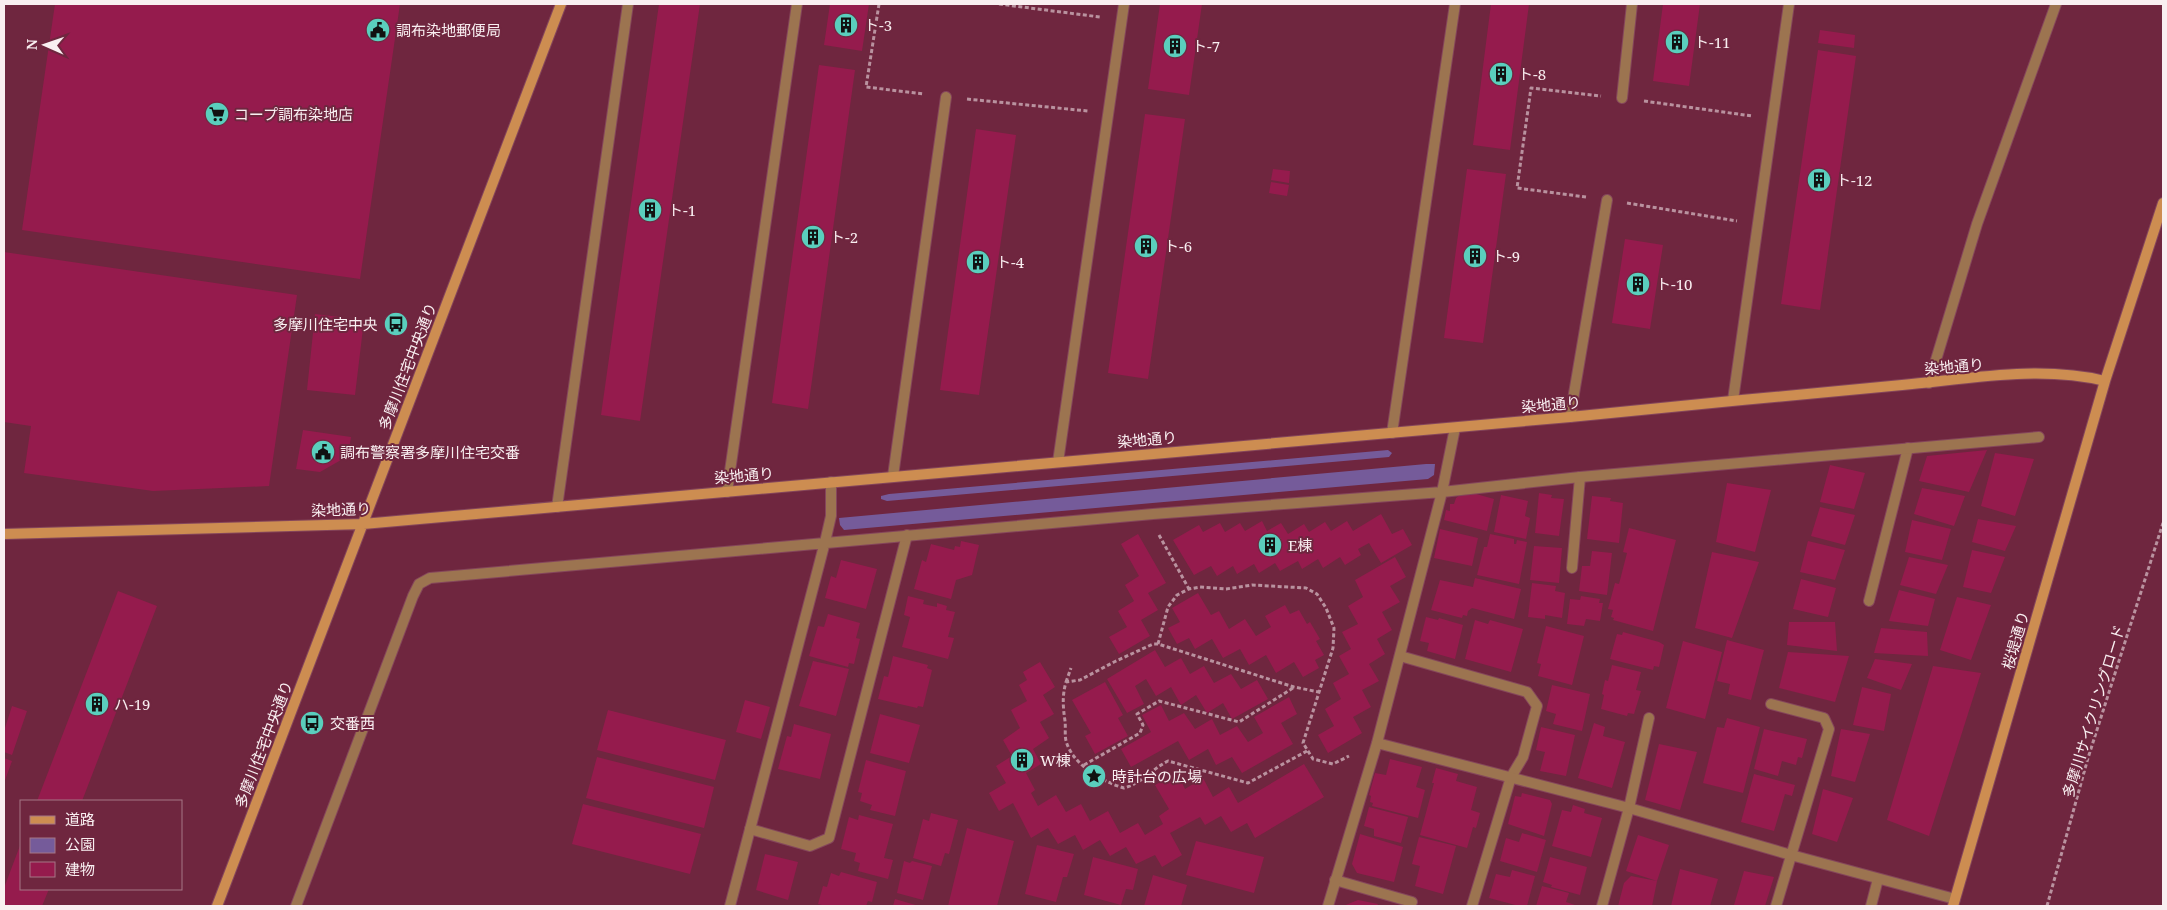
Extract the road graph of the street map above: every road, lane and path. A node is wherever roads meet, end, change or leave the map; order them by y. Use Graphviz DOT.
graph roads {
  1 [pos="561,4"];
  2 [pos="628,4"];
  3 [pos="797,4"];
  4 [pos="999,4"];
  5 [pos="1124,4"];
  6 [pos="1455,4"];
  7 [pos="1632,4"];
  8 [pos="1789,4"];
  9 [pos="2056,4"];
  10 [pos="1122,20"];
  11 [pos="946,97"];
  12 [pos="1622,98"];
  13 [pos="1772,119"];
  14 [pos="1607,200"];
  15 [pos="2163,203"];
  16 [pos="1757,224"];
  17 [pos="2105,381"];
  18 [pos="1929,383"];
  19 [pos="1733,400"];
  20 [pos="1570,417"];
  21 [pos="1455,428"];
  22 [pos="1392,433"];
  23 [pos="2039,437"];
  24 [pos="1908,448"];
  25 [pos="1058,462"];
  26 [pos="893,476"];
  27 [pos="1580,477"];
  28 [pos="831,482"];
  29 [pos="727,492"];
  30 [pos="1442,492"];
  31 [pos="557,507"];
  32 [pos="2163,523"];
  33 [pos="363,524"];
  34 [pos="4,534"];
  35 [pos="907,535"];
  36 [pos="1162,541"];
  37 [pos="825,542"];
  38 [pos="1572,568"];
  39 [pos="1189,588"];
  40 [pos="1869,601"];
  41 [pos="1158,644"];
  42 [pos="1400,656"];
  43 [pos="1071,668"];
  44 [pos="1066,682"];
  45 [pos="1294,687"];
  46 [pos="1319,692"];
  47 [pos="1771,704"];
  48 [pos="1649,718"];
  49 [pos="1377,743"];
  50 [pos="1308,751"];
  51 [pos="1084,766"];
  52 [pos="1511,777"];
  53 [pos="1628,808"];
  54 [pos="750,829"];
  55 [pos="1791,856"];
  56 [pos="1878,879"];
  57 [pos="1336,880"];
  58 [pos="1412,902"];
  59 [pos="1954,903"];
  60 [pos="217,906"];
  61 [pos="296,906"];
  62 [pos="730,906"];
  63 [pos="1328,906"];
  64 [pos="1472,906"];
  65 [pos="1602,906"];
  66 [pos="1776,906"];
  67 [pos="1871,906"];
  68 [pos="2047,906"];
  1 -- 33 [label="street, 多摩川住宅中央通り"];
  2 -- 31 [label="street"];
  3 -- 29 [label="street"];
  4 -- 10 [label="path"];
  5 -- 10 [label="street"];
  6 -- 22 [label="street"];
  7 -- 12 [label="street"];
  8 -- 13 [label="street"];
  9 -- 18 [label="street"];
  10 -- 25 [label="street"];
  11 -- 26 [label="street"];
  12 -- 13 [label="path"];
  12 -- 14 [label="path"];
  13 -- 16 [label="street"];
  14 -- 16 [label="path"];
  14 -- 20 [label="street"];
  15 -- 17 [label="street"];
  16 -- 19 [label="street"];
  17 -- 18 [label="street, 染地通り"];
  17 -- 59 [label="street, 桜堤通り"];
  18 -- 19 [label="street, 染地通り"];
  19 -- 20 [label="street, 染地通り"];
  20 -- 21 [label="street, 染地通り"];
  21 -- 22 [label="street, 染地通り"];
  21 -- 30 [label="street"];
  22 -- 25 [label="street, 染地通り"];
  23 -- 24 [label="street"];
  24 -- 27 [label="street"];
  24 -- 40 [label="street"];
  25 -- 26 [label="street, 染地通り"];
  26 -- 28 [label="street, 染地通り"];
  27 -- 30 [label="street"];
  27 -- 38 [label="street"];
  28 -- 29 [label="street, 染地通り"];
  28 -- 37 [label="street"];
  29 -- 31 [label="street, 染地通り"];
  30 -- 35 [label="street"];
  30 -- 42 [label="street"];
  31 -- 33 [label="street, 染地通り"];
  32 -- 68 [label="path, 多摩川サイクリングロード"];
  33 -- 34 [label="street, 染地通り"];
  33 -- 60 [label="street, 多摩川住宅中央通り"];
  35 -- 37 [label="street"];
  35 -- 54 [label="street"];
  36 -- 39 [label="path"];
  37 -- 54 [label="street"];
  37 -- 61 [label="street"];
  39 -- 41 [label="path"];
  39 -- 46 [label="path"];
  41 -- 44 [label="path"];
  41 -- 45 [label="path"];
  42 -- 49 [label="street"];
  42 -- 52 [label="street"];
  43 -- 44 [label="path"];
  44 -- 51 [label="path"];
  45 -- 46 [label="path"];
  45 -- 51 [label="path"];
  46 -- 50 [label="path"];
  47 -- 55 [label="street"];
  48 -- 53 [label="street"];
  49 -- 50 [label="path"];
  49 -- 52 [label="street"];
  49 -- 57 [label="street"];
  50 -- 51 [label="path"];
  52 -- 53 [label="street"];
  52 -- 64 [label="street"];
  53 -- 55 [label="street"];
  53 -- 65 [label="street"];
  54 -- 62 [label="street"];
  55 -- 56 [label="street"];
  55 -- 66 [label="street"];
  56 -- 59 [label="street"];
  56 -- 67 [label="street"];
  57 -- 58 [label="street"];
  57 -- 63 [label="street"];
}
